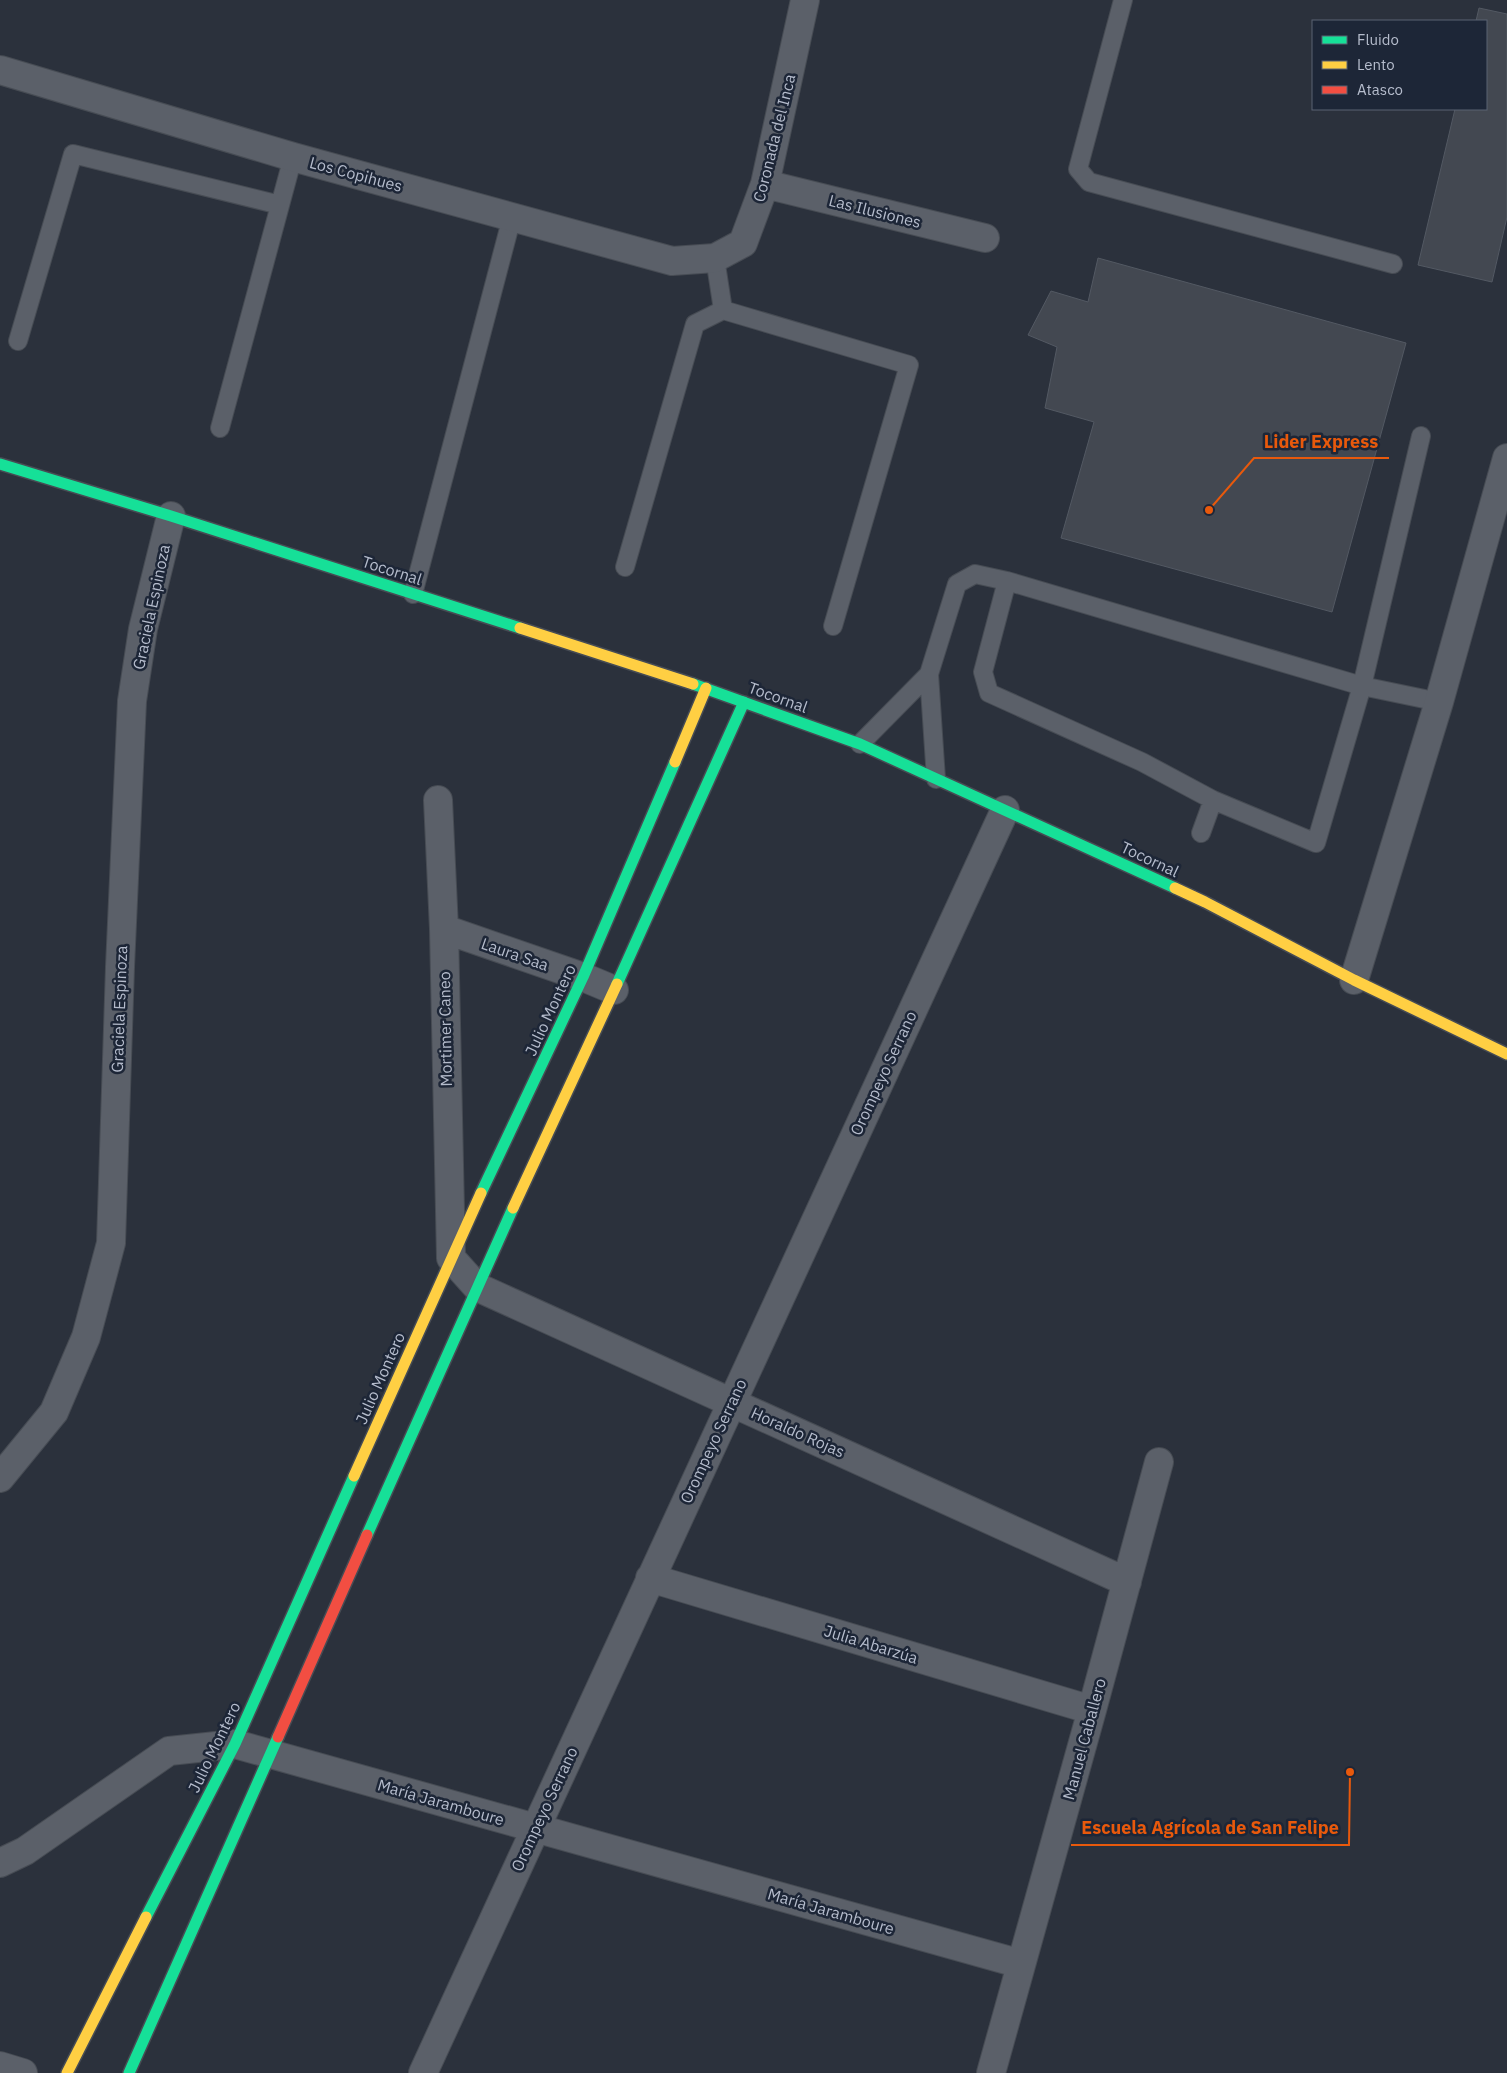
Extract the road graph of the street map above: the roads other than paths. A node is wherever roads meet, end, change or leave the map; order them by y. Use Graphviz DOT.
graph roads {
  1 [pos="806,0"];
  2 [pos="1123,0"];
  3 [pos="0,70"];
  4 [pos="293,157"];
  5 [pos="765,184"];
  6 [pos="280,205"];
  7 [pos="512,217"];
  8 [pos="985,238"];
  9 [pos="715,258"];
  10 [pos="1393,264"];
  11 [pos="723,310"];
  12 [pos="18,341"];
  13 [pos="220,428"];
  14 [pos="1421,436"];
  15 [pos="1507,458"];
  16 [pos="0,464"];
  17 [pos="171,516"];
  18 [pos="626,567"];
  19 [pos="1007,581"];
  20 [pos="412,594"];
  21 [pos="833,626"];
  22 [pos="929,674"];
  23 [pos="1362,686"];
  24 [pos="706,688"];
  25 [pos="744,702"];
  26 [pos="1439,702"];
  27 [pos="860,744"];
  28 [pos="936,779"];
  29 [pos="438,800"];
  30 [pos="1213,800"];
  31 [pos="1005,810"];
  32 [pos="1201,833"];
  33 [pos="444,929"];
  34 [pos="583,977"];
  35 [pos="1354,980"];
  36 [pos="614,990"];
  37 [pos="1507,1054"];
  38 [pos="451,1258"];
  39 [pos="477,1287"];
  40 [pos="731,1402"];
  41 [pos="1159,1462"];
  42 [pos="0,1478"];
  43 [pos="650,1578"];
  44 [pos="1127,1582"];
  45 [pos="1092,1710"];
  46 [pos="235,1744"];
  47 [pos="270,1754"];
  48 [pos="536,1828"];
  49 [pos="0,1863"];
  50 [pos="1022,1964"];
  51 [pos="0,2066"];
  52 [pos="23,2073"];
  53 [pos="68,2073"];
  54 [pos="129,2073"];
  55 [pos="423,2073"];
  56 [pos="991,2073"];
  1 -- 5 [label="street, Coronada del Inca"];
  2 -- 10 [label="lane"];
  3 -- 4 [label="street, Los Copihues"];
  4 -- 6 [label="lane"];
  4 -- 7 [label="street, Los Copihues"];
  5 -- 8 [label="street, Las Ilusiones"];
  5 -- 9 [label="street, Coronada del Inca"];
  6 -- 12 [label="lane"];
  6 -- 13 [label="lane"];
  7 -- 9 [label="street, Los Copihues"];
  7 -- 20 [label="lane"];
  9 -- 11 [label="lane"];
  11 -- 18 [label="lane"];
  11 -- 21 [label="lane"];
  14 -- 23 [label="lane"];
  15 -- 26 [label="street"];
  16 -- 17 [label="street, Tocornal"];
  17 -- 20 [label="street, Tocornal"];
  17 -- 42 [label="street, Graciela Espinoza"];
  19 -- 22 [label="lane"];
  19 -- 23 [label="lane"];
  19 -- 30 [label="lane"];
  20 -- 24 [label="street, Tocornal"];
  22 -- 27 [label="lane"];
  22 -- 28 [label="lane"];
  23 -- 26 [label="lane"];
  23 -- 30 [label="lane"];
  24 -- 25 [label="street, Tocornal"];
  24 -- 34 [label="street, Julio Montero"];
  25 -- 27 [label="street, Tocornal"];
  25 -- 36 [label="street"];
  26 -- 35 [label="street"];
  27 -- 28 [label="street, Tocornal"];
  28 -- 31 [label="street, Tocornal"];
  29 -- 33 [label="street, Mortimer Caneo"];
  30 -- 32 [label="lane"];
  31 -- 35 [label="street, Tocornal"];
  31 -- 40 [label="street, Orompeyo Serrano"];
  33 -- 34 [label="street, Laura Saa"];
  33 -- 38 [label="street, Mortimer Caneo"];
  34 -- 36 [label="street, Laura Saa"];
  34 -- 38 [label="street, Julio Montero"];
  35 -- 37 [label="street, Tocornal"];
  36 -- 39 [label="street"];
  38 -- 39 [label="street, Horaldo Rojas"];
  38 -- 46 [label="street, Julio Montero"];
  39 -- 40 [label="street, Horaldo Rojas"];
  39 -- 47 [label="street"];
  40 -- 43 [label="street, Orompeyo Serrano"];
  40 -- 44 [label="street, Horaldo Rojas"];
  41 -- 44 [label="street, Manuel Caballero"];
  43 -- 45 [label="street, Julia Abarzúa"];
  43 -- 48 [label="street, Orompeyo Serrano"];
  44 -- 45 [label="street, Manuel Caballero"];
  45 -- 50 [label="street, Manuel Caballero"];
  46 -- 47 [label="street, María Jaramboure"];
  46 -- 49 [label="street, María Jaramboure"];
  46 -- 53 [label="street, Julio Montero"];
  47 -- 48 [label="street, María Jaramboure"];
  47 -- 54 [label="street"];
  48 -- 50 [label="street, María Jaramboure"];
  48 -- 55 [label="street, Orompeyo Serrano"];
  50 -- 56 [label="street, Manuel Caballero"];
  51 -- 52 [label="street"];
}
